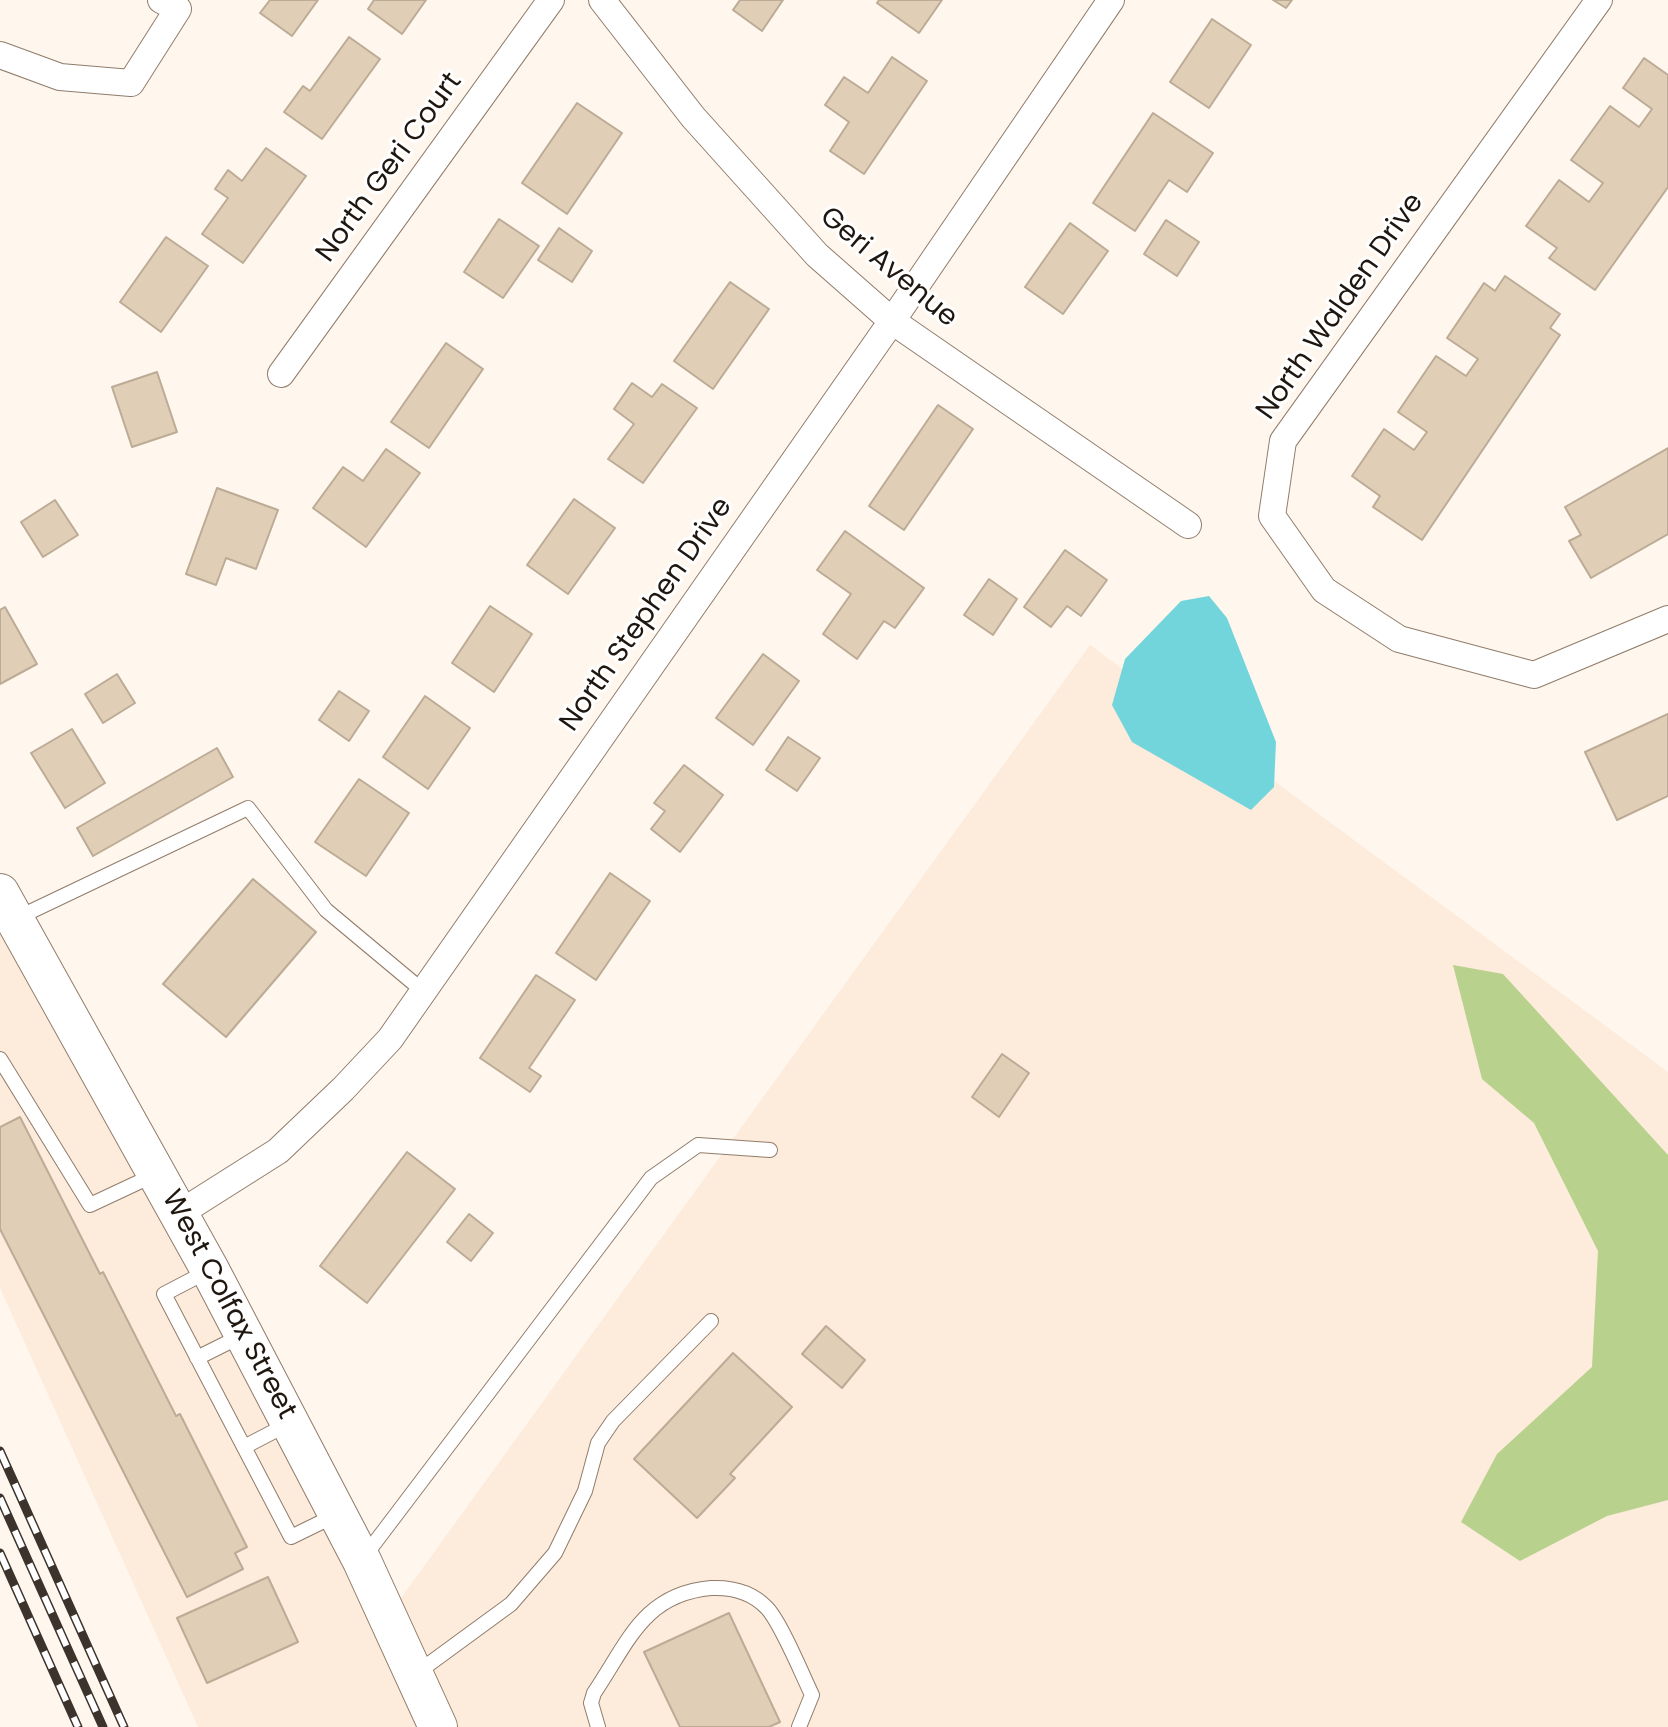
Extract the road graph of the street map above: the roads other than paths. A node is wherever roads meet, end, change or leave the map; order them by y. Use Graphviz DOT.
graph roads {
  1 [pos="161,0"];
  2 [pos="551,0"];
  3 [pos="602,0"];
  4 [pos="1111,0"];
  5 [pos="1599,0"];
  6 [pos="0,55"];
  7 [pos="892,321"];
  8 [pos="281,374"];
  9 [pos="1188,525"];
  10 [pos="1668,619"];
  11 [pos="7,906"];
  12 [pos="423,991"];
  13 [pos="0,1059"];
  14 [pos="770,1150"];
  15 [pos="158,1173"];
  16 [pos="180,1213"];
  17 [pos="210,1270"];
  18 [pos="711,1321"];
  19 [pos="244,1335"];
  20 [pos="197,1358"];
  21 [pos="290,1423"];
  22 [pos="244,1447"];
  23 [pos="337,1514"];
  24 [pos="362,1561"];
  25 [pos="414,1675"];
  26 [pos="438,1727"];
  27 [pos="598,1727"];
  28 [pos="799,1727"];
  1 -- 6 [label="street"];
  2 -- 8 [label="street, North Geri Court"];
  3 -- 7 [label="street, Geri Avenue"];
  4 -- 7 [label="street, North Stephen Drive"];
  5 -- 10 [label="street, North Walden Drive"];
  7 -- 9 [label="street, Geri Avenue"];
  7 -- 12 [label="street, North Stephen Drive"];
  11 -- 12 [label="lane"];
  11 -- 15 [label="street, West Colfax Street"];
  12 -- 16 [label="street, North Stephen Drive"];
  13 -- 15 [label="lane"];
  14 -- 24 [label="lane"];
  15 -- 16 [label="street, West Colfax Street"];
  16 -- 17 [label="street, West Colfax Street"];
  17 -- 19 [label="street, West Colfax Street"];
  17 -- 20 [label="lane"];
  18 -- 25 [label="lane"];
  19 -- 20 [label="lane"];
  19 -- 21 [label="street, West Colfax Street"];
  20 -- 22 [label="lane"];
  21 -- 22 [label="lane"];
  21 -- 23 [label="street, West Colfax Street"];
  22 -- 23 [label="lane"];
  23 -- 24 [label="street, West Colfax Street"];
  24 -- 25 [label="street, West Colfax Street"];
  25 -- 26 [label="street, West Colfax Street"];
  27 -- 28 [label="lane"];
}
